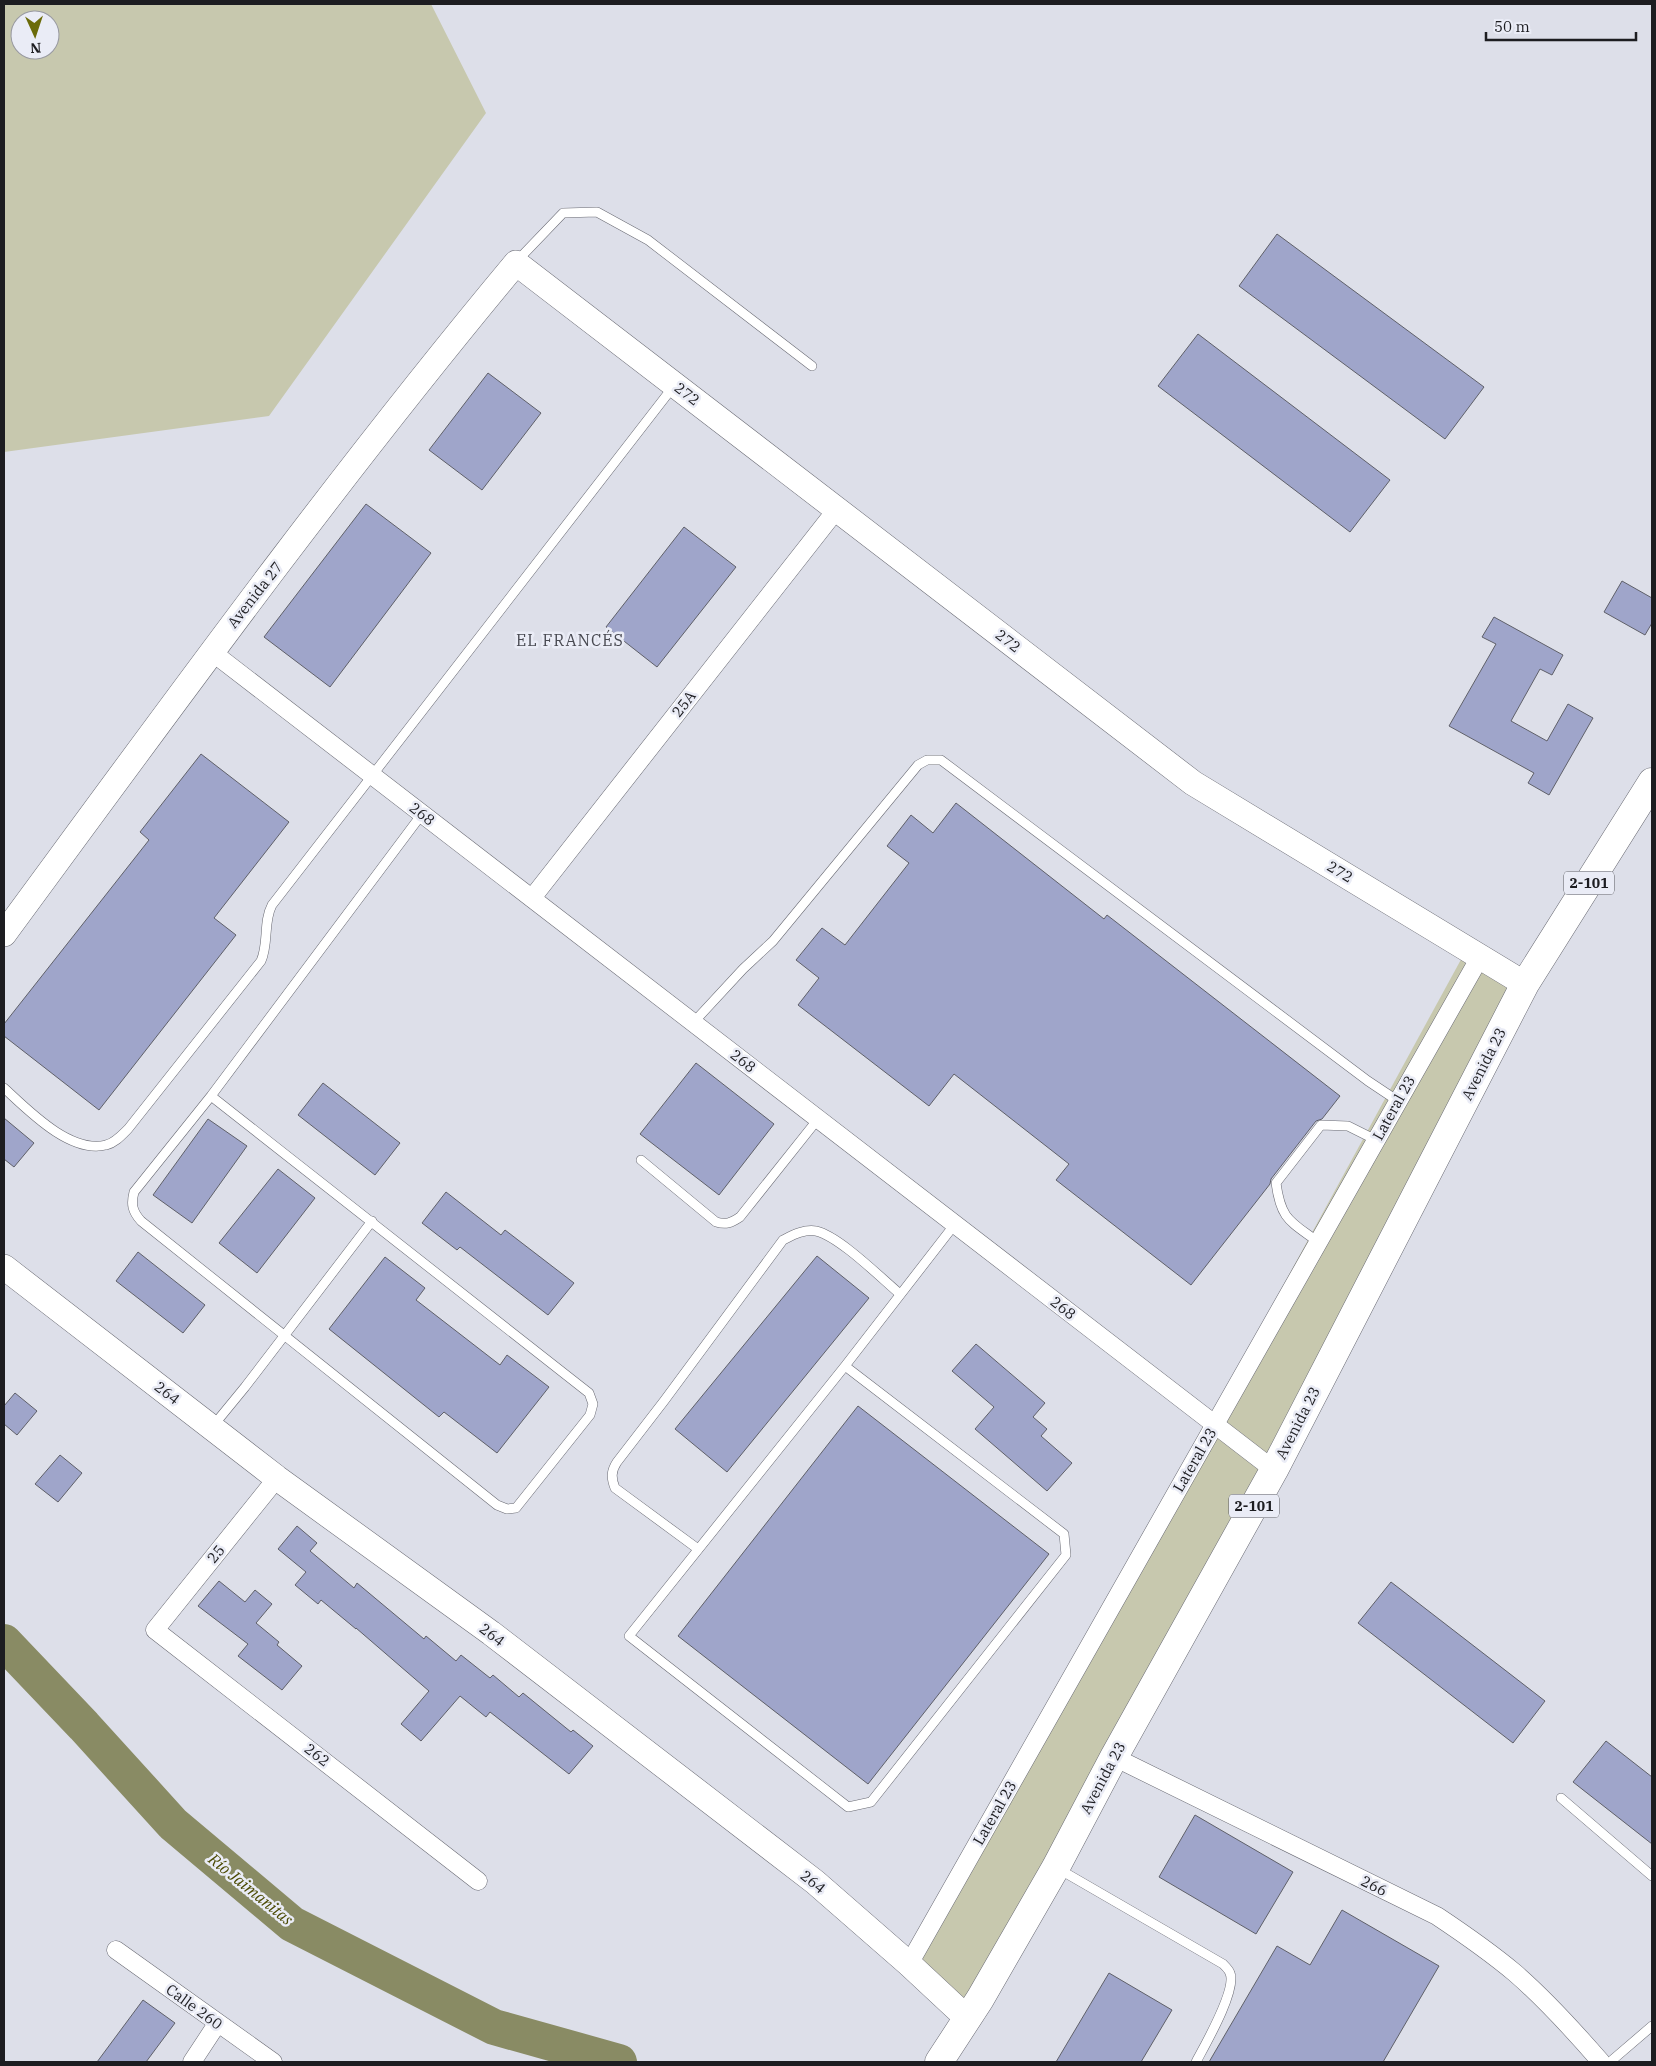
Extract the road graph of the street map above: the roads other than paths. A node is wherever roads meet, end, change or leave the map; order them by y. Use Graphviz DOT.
graph roads {
  1 [pos="516,263"];
  2 [pos="812,366"];
  3 [pos="675,385"];
  4 [pos="837,509"];
  5 [pos="212,652"];
  6 [pos="373,776"];
  7 [pos="1652,782"];
  8 [pos="422,814"];
  9 [pos="532,898"];
  10 [pos="4,934"];
  11 [pos="1480,957"];
  12 [pos="1525,984"];
  13 [pos="693,1023"];
  14 [pos="4,1088"];
  15 [pos="211,1096"];
  16 [pos="1398,1101"];
  17 [pos="818,1119"];
  18 [pos="1376,1140"];
  19 [pos="641,1160"];
  20 [pos="372,1221"];
  21 [pos="955,1224"];
  22 [pos="1318,1242"];
  23 [pos="4,1267"];
  24 [pos="900,1294"];
  25 [pos="284,1334"];
  26 [pos="845,1366"];
  27 [pos="1215,1425"];
  28 [pos="211,1428"];
  29 [pos="1274,1470"];
  30 [pos="277,1478"];
  31 [pos="698,1549"];
  32 [pos="155,1630"];
  33 [pos="1114,1757"];
  34 [pos="1561,1798"];
  35 [pos="1056,1867"];
  36 [pos="1652,1876"];
  37 [pos="478,1881"];
  38 [pos="116,1950"];
  39 [pos="909,1964"];
  40 [pos="968,2019"];
  41 [pos="217,2024"];
  42 [pos="1652,2026"];
  43 [pos="192,2062"];
  44 [pos="273,2062"];
  45 [pos="939,2062"];
  46 [pos="1196,2062"];
  47 [pos="1601,2062"];
  48 [pos="1610,2062"];
  1 -- 2 [label="lane"];
  1 -- 3 [label="street, 272"];
  1 -- 5 [label="street, Avenida 27"];
  3 -- 4 [label="street, 272"];
  3 -- 6 [label="lane"];
  4 -- 9 [label="street, 25A"];
  4 -- 11 [label="street, 272"];
  5 -- 6 [label="street, 268"];
  5 -- 10 [label="street, Avenida 27"];
  6 -- 8 [label="street, 268"];
  6 -- 14 [label="lane"];
  7 -- 12 [label="main road, Avenida 23 / 2-101"];
  8 -- 9 [label="street, 268"];
  8 -- 15 [label="lane"];
  9 -- 13 [label="street, 268"];
  11 -- 12 [label="street, 272"];
  11 -- 16 [label="street, Lateral 23"];
  12 -- 29 [label="main road, Avenida 23 / 2-101"];
  13 -- 16 [label="lane"];
  13 -- 17 [label="street, 268"];
  15 -- 20 [label="lane"];
  15 -- 25 [label="lane"];
  16 -- 18 [label="street, Lateral 23"];
  17 -- 19 [label="lane"];
  17 -- 21 [label="street, 268"];
  18 -- 22 [label="street, Lateral 23"];
  18 -- 22 [label="lane"];
  20 -- 25 [label="lane"];
  20 -- 25 [label="lane"];
  21 -- 24 [label="lane"];
  21 -- 27 [label="street, 268"];
  22 -- 27 [label="street, Lateral 23"];
  23 -- 28 [label="street, 264"];
  24 -- 26 [label="lane"];
  24 -- 31 [label="lane"];
  25 -- 28 [label="lane"];
  26 -- 31 [label="lane"];
  26 -- 31 [label="lane"];
  27 -- 29 [label="street, 268"];
  27 -- 39 [label="street, Lateral 23"];
  28 -- 30 [label="street, 264"];
  29 -- 33 [label="main road, Avenida 23 / 2-101"];
  30 -- 32 [label="street, 25"];
  30 -- 39 [label="street, 264"];
  32 -- 37 [label="street, 262"];
  33 -- 35 [label="main road, Avenida 23 / 2-101"];
  33 -- 47 [label="street, 266"];
  34 -- 36 [label="lane"];
  35 -- 40 [label="main road, Avenida 23 / 2-101"];
  35 -- 46 [label="lane"];
  38 -- 41 [label="street, Calle 260"];
  39 -- 40 [label="street, 264"];
  40 -- 45 [label="main road, Avenida 23 / 2-101"];
  41 -- 43 [label="street"];
  41 -- 44 [label="street, Calle 260"];
  42 -- 48 [label="lane"];
}
